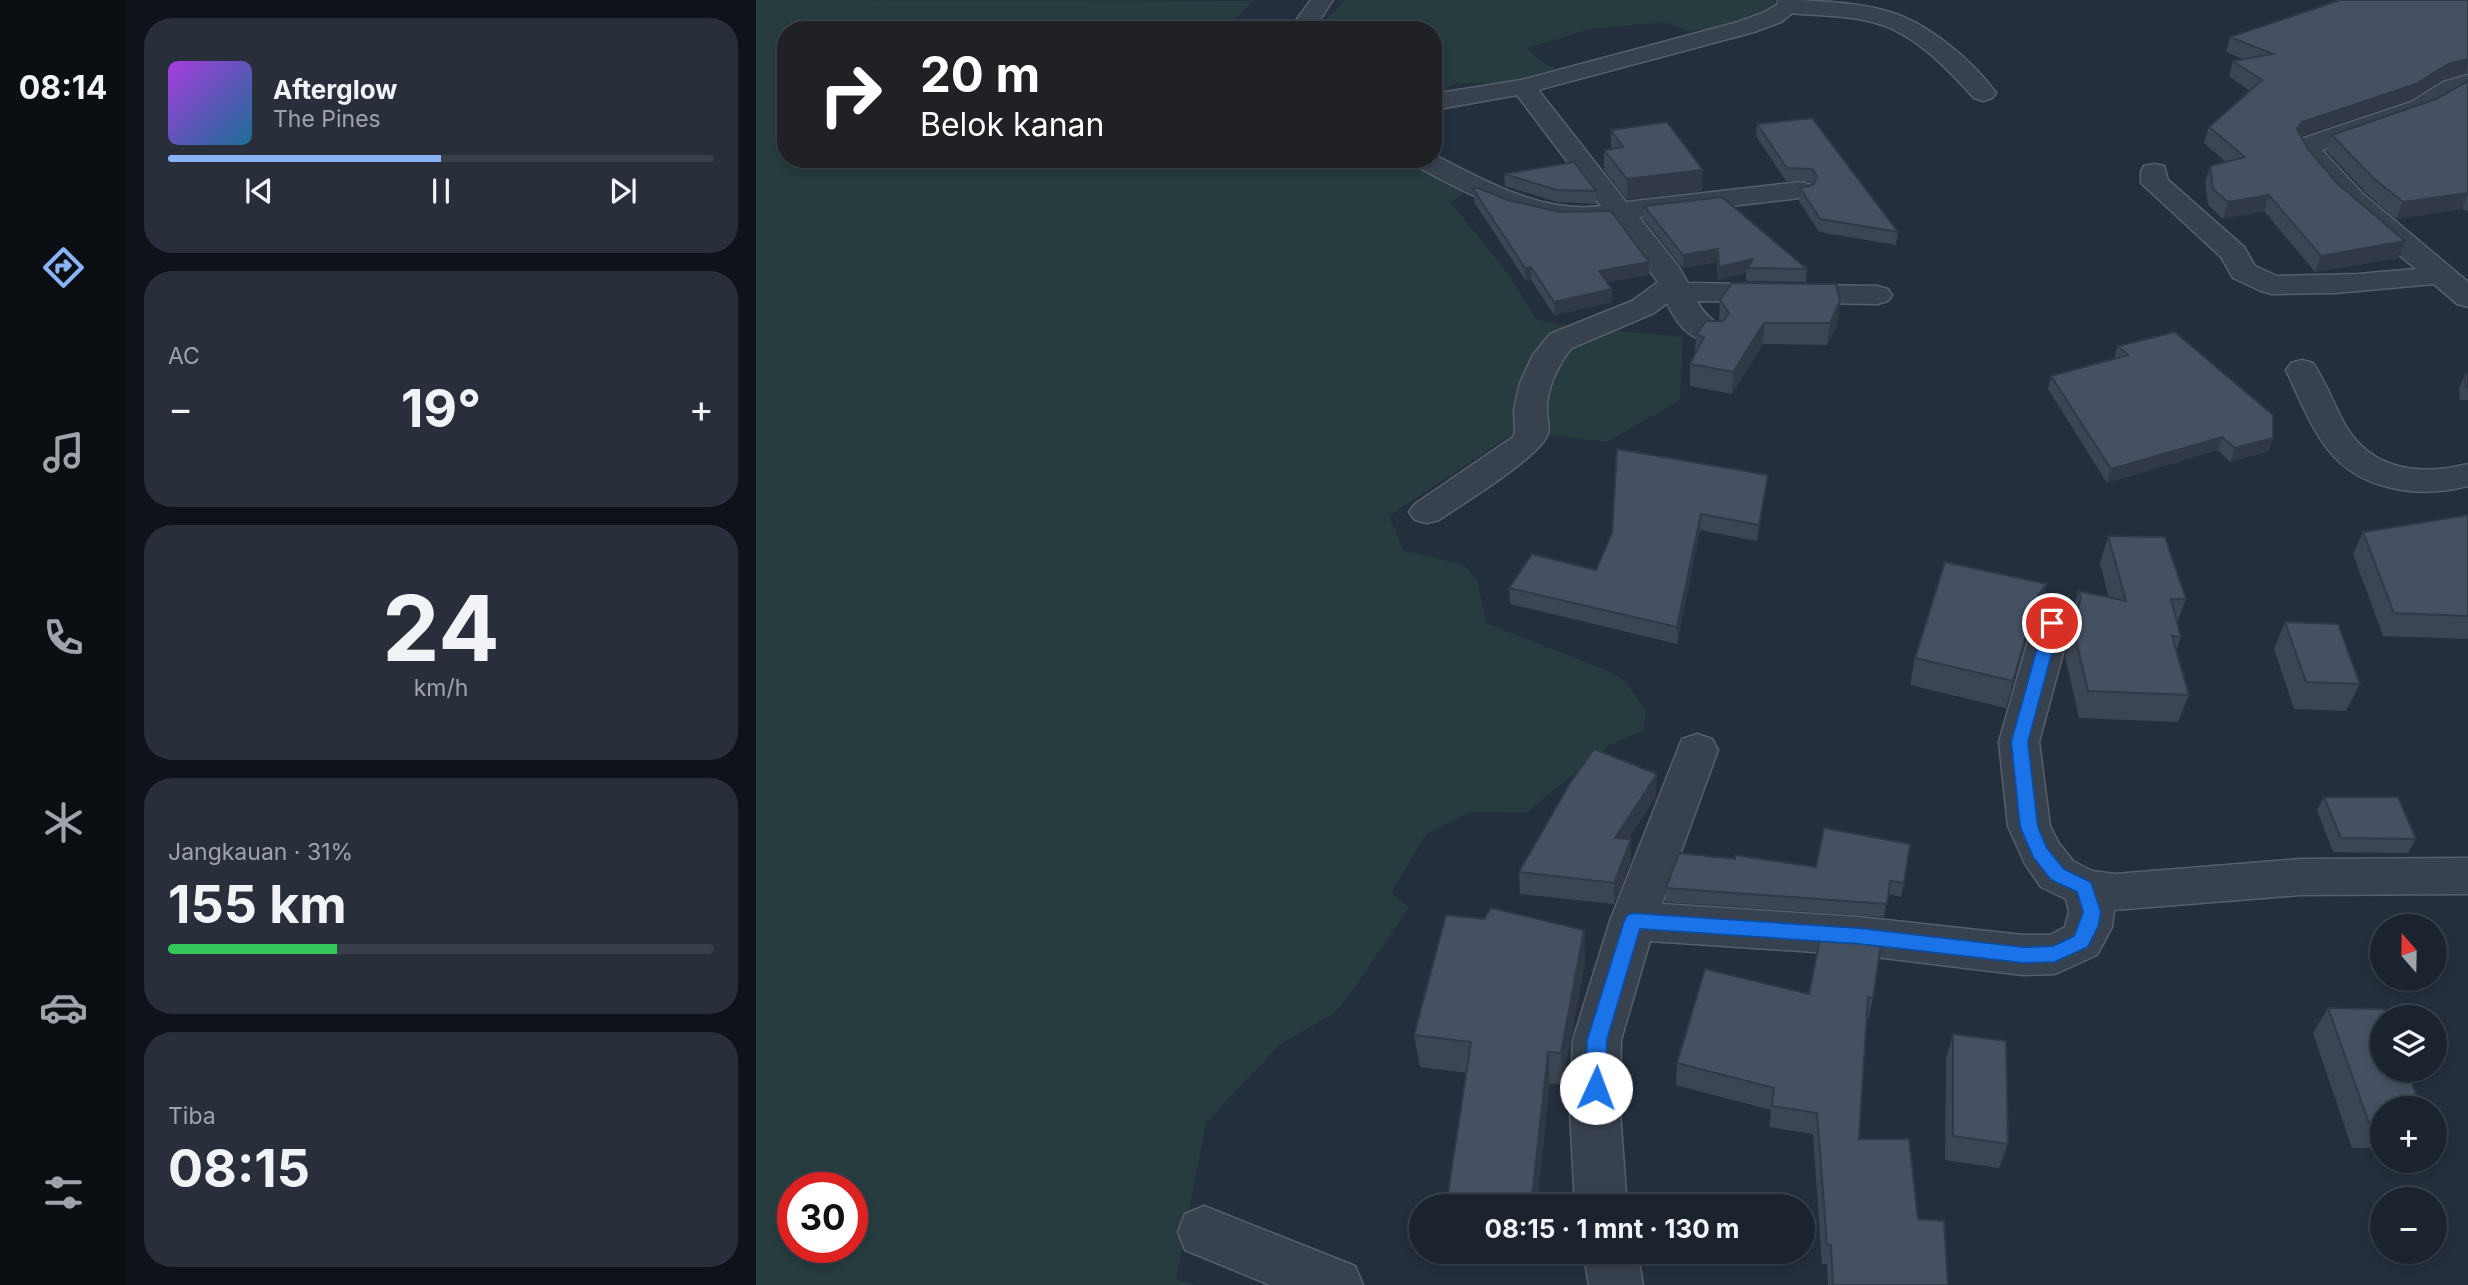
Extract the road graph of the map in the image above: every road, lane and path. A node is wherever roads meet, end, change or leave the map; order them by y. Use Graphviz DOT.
graph roads {
  1 [pos="1322,0"];
  2 [pos="1790,3"];
  3 [pos="1307,21"];
  4 [pos="2468,82"];
  5 [pos="1523,87"];
  6 [pos="1983,93"];
  7 [pos="1442,100"];
  8 [pos="1439,168"];
  9 [pos="2154,172"];
  10 [pos="1800,190"];
  11 [pos="1619,211"];
  12 [pos="2443,274"];
  13 [pos="1676,288"];
  14 [pos="1877,295"];
  15 [pos="2468,298"];
  16 [pos="1710,333"];
  17 [pos="2302,370"];
  18 [pos="2468,475"];
  19 [pos="1427,512"];
  20 [pos="2052,623"];
  21 [pos="1697,750"];
  22 [pos="2468,876"];
  23 [pos="2085,888"];
  24 [pos="1633,921"];
  25 [pos="1600,1194"];
  26 [pos="1204,1232"];
  27 [pos="1612,1264"];
  28 [pos="1336,1285"];
  29 [pos="1616,1285"];
  1 -- 3 [label="street"];
  2 -- 5 [label="street"];
  2 -- 6 [label="street"];
  4 -- 12 [label="street"];
  5 -- 7 [label="street"];
  5 -- 11 [label="street"];
  8 -- 11 [label="street"];
  9 -- 12 [label="street"];
  10 -- 11 [label="street"];
  11 -- 13 [label="street"];
  12 -- 15 [label="street"];
  13 -- 14 [label="street"];
  13 -- 16 [label="street"];
  13 -- 19 [label="street"];
  17 -- 18 [label="street"];
  20 -- 23 [label="street"];
  21 -- 24 [label="street"];
  22 -- 23 [label="street"];
  23 -- 24 [label="street"];
  24 -- 25 [label="street"];
  26 -- 28 [label="street"];
  27 -- 29 [label="street"];
}
